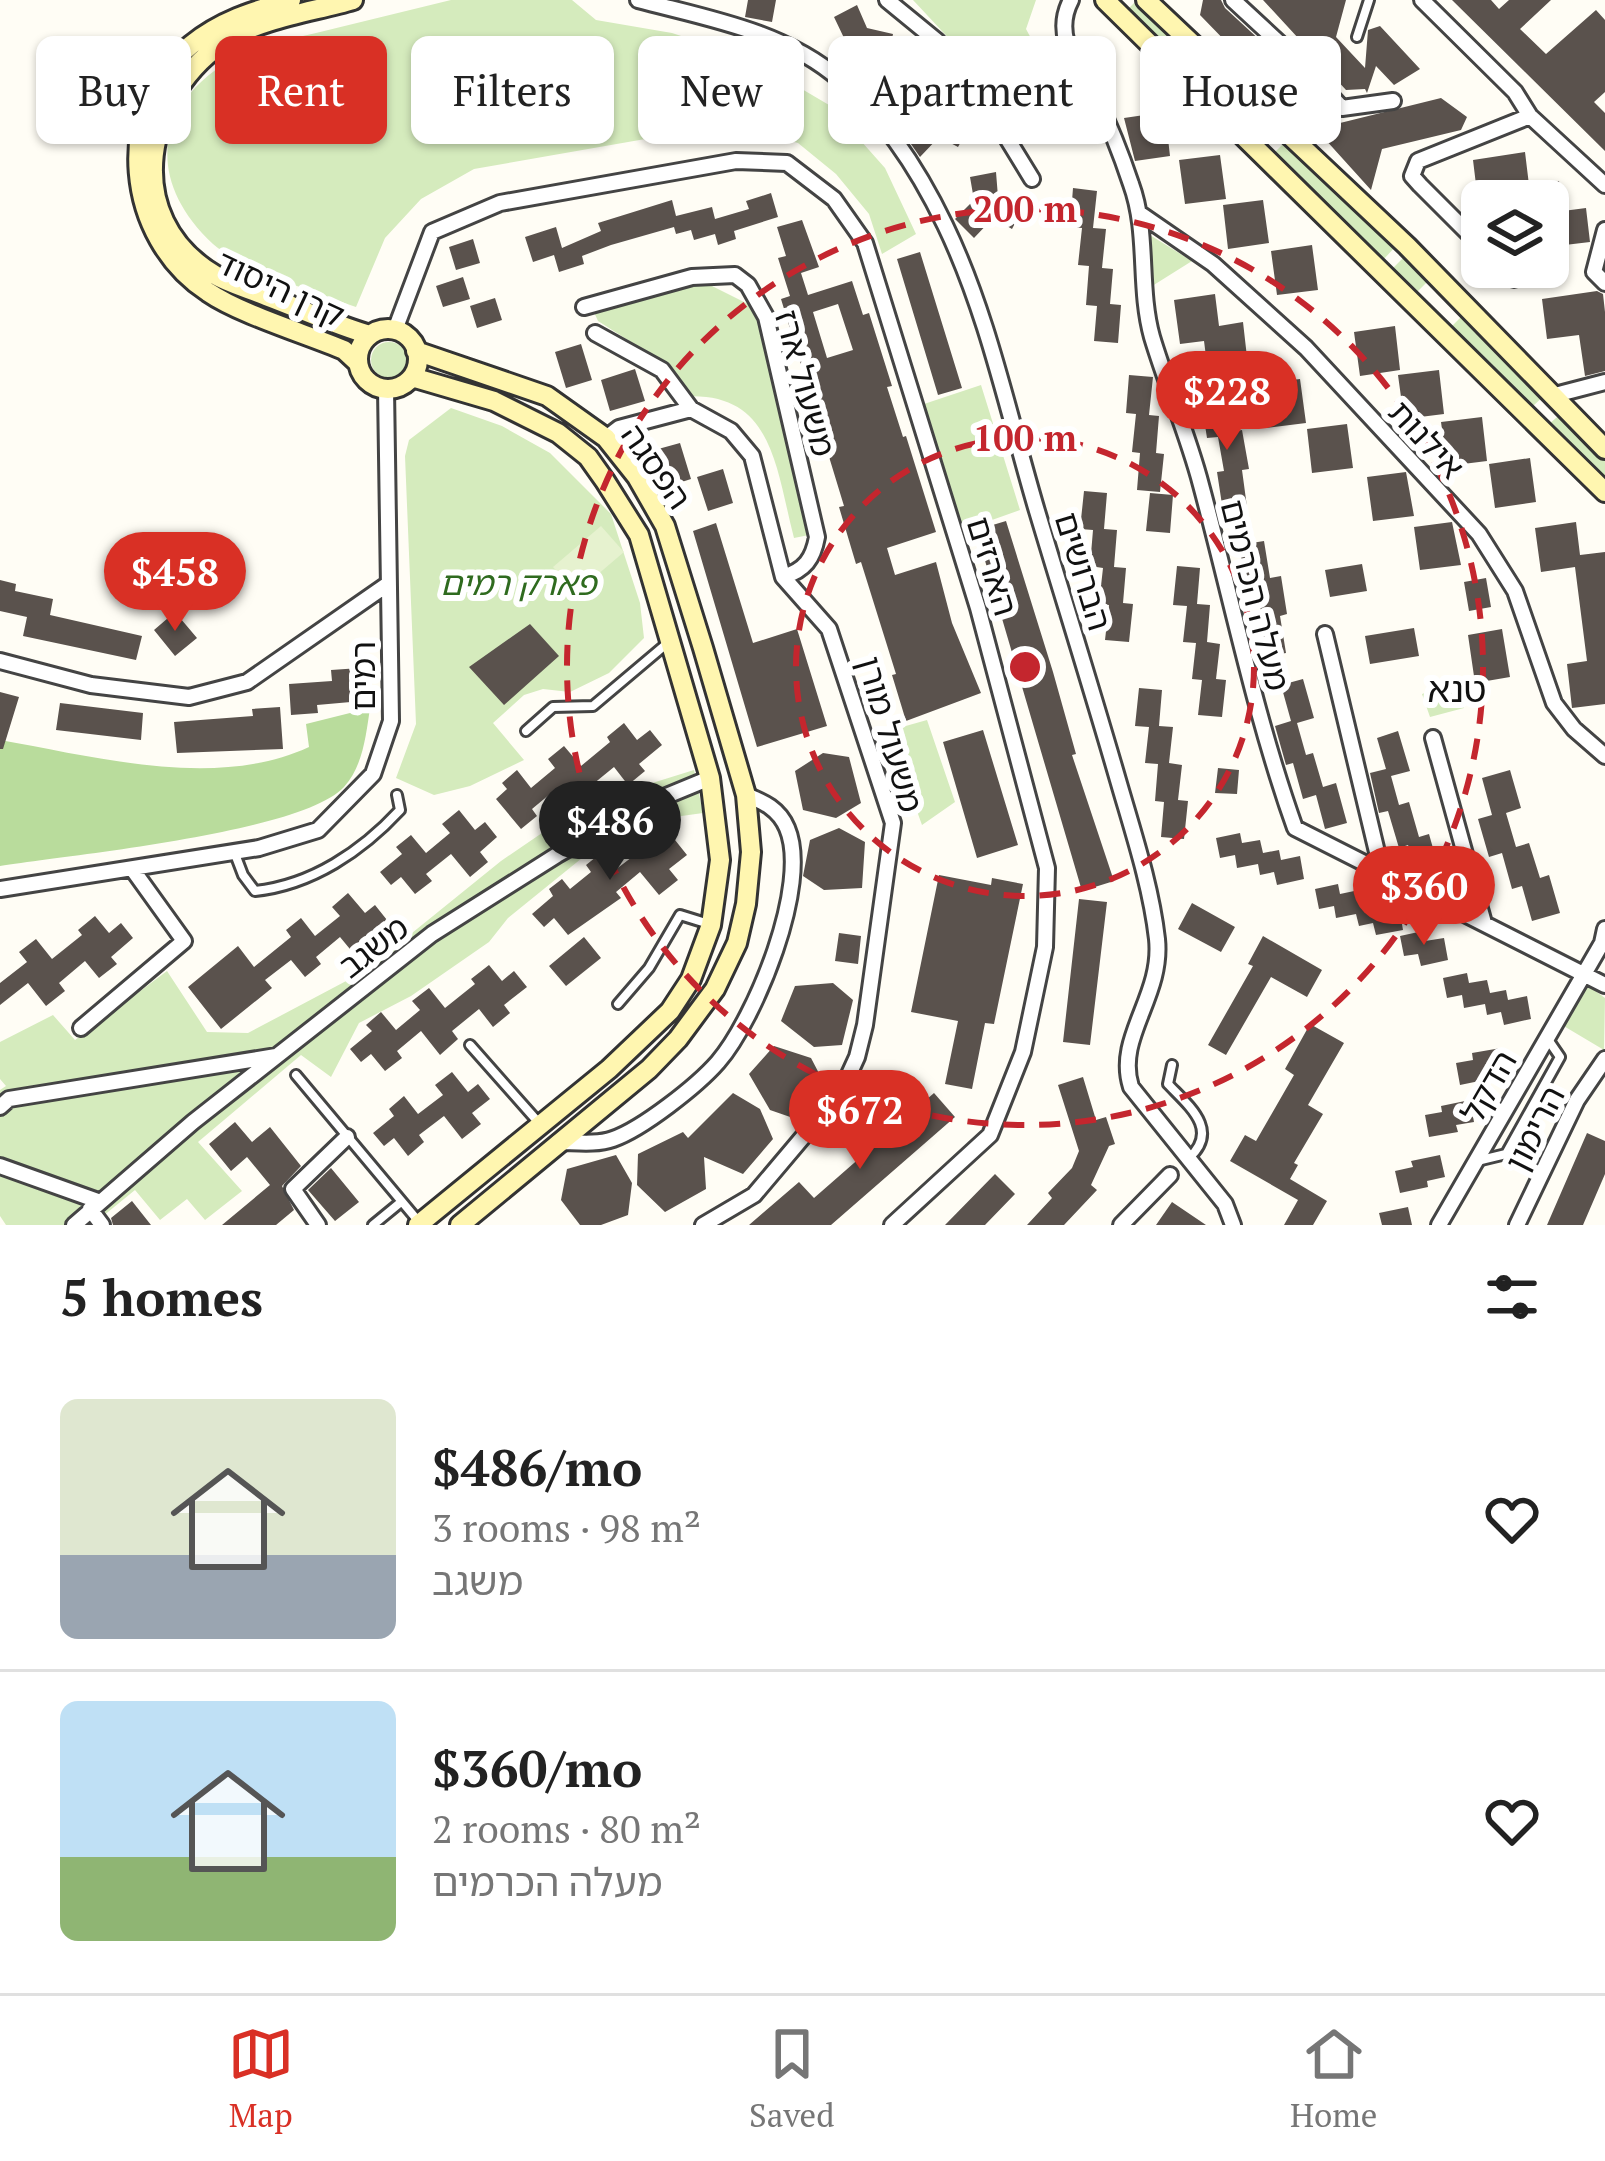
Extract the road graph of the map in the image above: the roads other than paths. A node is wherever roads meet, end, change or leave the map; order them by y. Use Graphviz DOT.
graph roads {
  1 [pos="291,0"];
  2 [pos="352,0"];
  3 [pos="638,0"];
  4 [pos="887,0"];
  5 [pos="1071,0"];
  6 [pos="1105,0"];
  7 [pos="1146,0"];
  8 [pos="1233,0"];
  9 [pos="1370,0"];
  10 [pos="1422,0"];
  11 [pos="1357,38"];
  12 [pos="1393,101"];
  13 [pos="1530,116"];
  14 [pos="1032,179"];
  15 [pos="1605,185"];
  16 [pos="1139,213"];
  17 [pos="1461,226"];
  18 [pos="1605,230"];
  19 [pos="1605,283"];
  20 [pos="584,308"];
  21 [pos="395,330"];
  22 [pos="595,333"];
  23 [pos="370,335"];
  24 [pos="416,350"];
  25 [pos="358,363"];
  26 [pos="412,377"];
  27 [pos="1605,382"];
  28 [pos="386,389"];
  29 [pos="1556,394"];
  30 [pos="691,409"];
  31 [pos="606,438"];
  32 [pos="1605,448"];
  33 [pos="588,457"];
  34 [pos="1605,493"];
  35 [pos="783,577"];
  36 [pos="388,584"];
  37 [pos="1324,634"];
  38 [pos="671,640"];
  39 [pos="0,661"];
  40 [pos="526,731"];
  41 [pos="1432,737"];
  42 [pos="1605,756"];
  43 [pos="710,778"];
  44 [pos="397,795"];
  45 [pos="746,795"];
  46 [pos="234,852"];
  47 [pos="133,870"];
  48 [pos="1382,873"];
  49 [pos="0,889"];
  50 [pos="1484,923"];
  51 [pos="711,925"];
  52 [pos="1605,929"];
  53 [pos="1584,974"];
  54 [pos="1605,985"];
  55 [pos="619,1004"];
  56 [pos="80,1028"];
  57 [pos="1547,1038"];
  58 [pos="470,1045"];
  59 [pos="278,1055"];
  60 [pos="1605,1059"];
  61 [pos="1172,1065"];
  62 [pos="296,1075"];
  63 [pos="0,1107"];
  64 [pos="540,1124"];
  65 [pos="347,1137"];
  66 [pos="558,1142"];
  67 [pos="1190,1158"];
  68 [pos="1475,1161"];
  69 [pos="0,1166"];
  70 [pos="1170,1175"];
  71 [pos="401,1202"];
  72 [pos="94,1205"];
  73 [pos="418,1224"];
  74 [pos="74,1225"];
  75 [pos="101,1225"];
  76 [pos="318,1225"];
  77 [pos="373,1225"];
  78 [pos="460,1225"];
  79 [pos="703,1225"];
  80 [pos="892,1225"];
  81 [pos="1120,1225"];
  82 [pos="1233,1225"];
  83 [pos="1439,1225"];
  84 [pos="1516,1225"];
  1 -- 25 [label="street, קרן היסוד"];
  2 -- 23 [label="street, קרן היסוד"];
  3 -- 67 [label="street, הברושים"];
  4 -- 14 [label="street"];
  5 -- 16 [label="street, מעלה הכרמים"];
  6 -- 34 [label="street"];
  7 -- 29 [label="street"];
  8 -- 12 [label="street"];
  9 -- 11 [label="lane"];
  10 -- 13 [label="street"];
  13 -- 15 [label="street"];
  13 -- 17 [label="street"];
  16 -- 42 [label="street, אילנות"];
  16 -- 48 [label="street, מעלה הכרמים"];
  18 -- 19 [label="street"];
  20 -- 35 [label="street, משעול ארז"];
  21 -- 23 [label="street"];
  21 -- 24 [label="street"];
  21 -- 80 [label="street, הארזים"];
  22 -- 30 [label="street, משעול מורן"];
  23 -- 25 [label="street"];
  24 -- 26 [label="street"];
  24 -- 31 [label="street, הפסגה"];
  25 -- 28 [label="street"];
  26 -- 28 [label="street"];
  26 -- 33 [label="street, הפסגה"];
  27 -- 29 [label="street"];
  28 -- 36 [label="street, רמים"];
  29 -- 32 [label="street"];
  30 -- 31 [label="street"];
  30 -- 35 [label="street, משעול מורן"];
  31 -- 33 [label="street"];
  31 -- 45 [label="street, הפסגה"];
  33 -- 38 [label="street, הפסגה"];
  35 -- 79 [label="street, משעול מורן"];
  36 -- 39 [label="street"];
  36 -- 46 [label="street, רמים"];
  37 -- 48 [label="street"];
  38 -- 40 [label="lane"];
  38 -- 43 [label="street, הפסגה"];
  41 -- 50 [label="street"];
  43 -- 51 [label="street, הפסגה"];
  43 -- 59 [label="street, משגב"];
  44 -- 46 [label="lane"];
  45 -- 66 [label="street, הפסגה"];
  45 -- 66 [label="street"];
  46 -- 47 [label="street, רמים"];
  47 -- 49 [label="street, רמים"];
  47 -- 56 [label="street"];
  48 -- 50 [label="street, מעלה הכרמים"];
  50 -- 53 [label="street, מעלה הכרמים"];
  51 -- 55 [label="lane"];
  51 -- 64 [label="street, הפסגה"];
  52 -- 53 [label="street, הדקל"];
  53 -- 54 [label="street"];
  53 -- 57 [label="street, הדקל"];
  57 -- 68 [label="street, הדקל"];
  57 -- 68 [label="lane, הדקל"];
  58 -- 64 [label="lane"];
  59 -- 63 [label="street"];
  59 -- 72 [label="street, משגב"];
  60 -- 84 [label="street, הרימון"];
  61 -- 67 [label="lane"];
  62 -- 65 [label="lane, הפסגה"];
  64 -- 66 [label="street"];
  64 -- 73 [label="street, הפסגה"];
  65 -- 71 [label="lane, הפסגה"];
  65 -- 76 [label="street"];
  66 -- 78 [label="street, הפסגה"];
  67 -- 82 [label="street, הברושים"];
  68 -- 83 [label="street, הדקל"];
  69 -- 72 [label="street"];
  70 -- 81 [label="street"];
  71 -- 73 [label="lane, הפסגה"];
  71 -- 77 [label="lane"];
  72 -- 74 [label="street, משגב"];
  72 -- 75 [label="street"];
}
